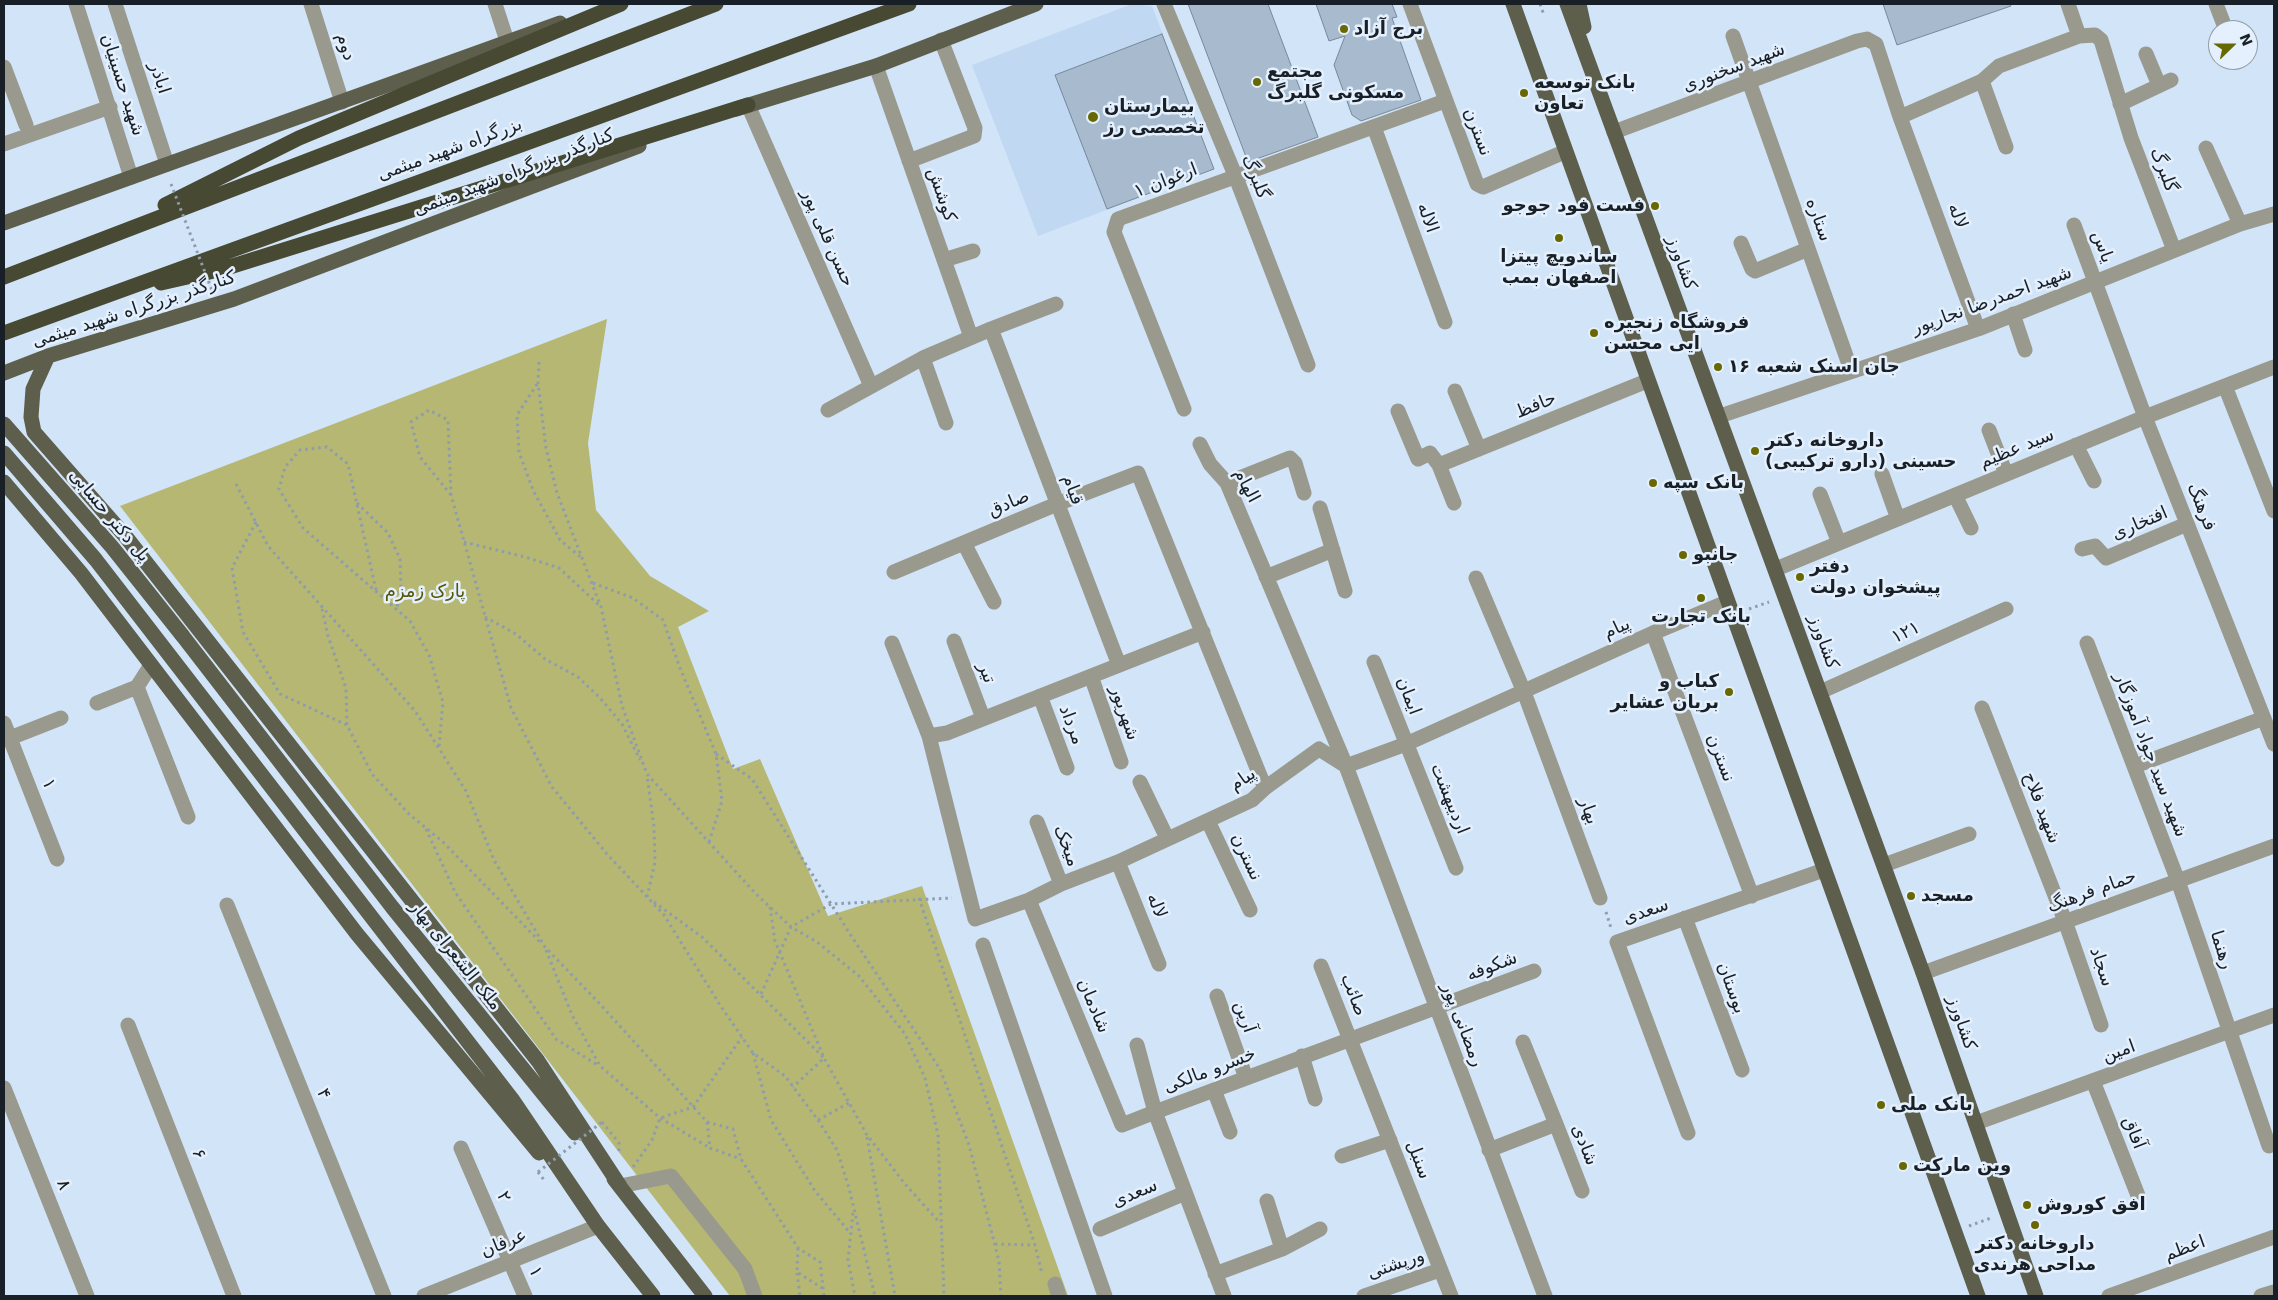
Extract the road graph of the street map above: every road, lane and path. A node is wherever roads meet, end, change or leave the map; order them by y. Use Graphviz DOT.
graph roads {
  1 [pos="76,4"];
  2 [pos="114,4"];
  3 [pos="311,4"];
  4 [pos="495,4"];
  5 [pos="613,4"];
  6 [pos="621,4"];
  7 [pos="716,4"];
  8 [pos="909,4"];
  9 [pos="1036,4"];
  10 [pos="1164,4"];
  11 [pos="1410,4"];
  12 [pos="1508,4"];
  13 [pos="1513,4"];
  14 [pos="1540,4"];
  15 [pos="1558,4"];
  16 [pos="1567,4"];
  17 [pos="1579,4"];
  18 [pos="2068,4"];
  19 [pos="2216,4"];
  20 [pos="1544,14"];
  21 [pos="2222,20"];
  22 [pos="1520,24"];
  23 [pos="1733,36"];
  24 [pos="2079,36"];
  25 [pos="1867,39"];
  26 [pos="941,40"];
  27 [pos="507,41"];
  28 [pos="2146,54"];
  29 [pos="876,66"];
  30 [pos="4,67"];
  31 [pos="1596,82"];
  32 [pos="1982,82"];
  33 [pos="1749,83"];
  34 [pos="1444,101"];
  35 [pos="342,102"];
  36 [pos="2120,104"];
  37 [pos="748,105"];
  38 [pos="110,107"];
  39 [pos="1900,117"];
  40 [pos="26,125"];
  41 [pos="1374,127"];
  42 [pos="1614,132"];
  43 [pos="4,144"];
  44 [pos="2006,147"];
  45 [pos="2206,148"];
  46 [pos="1564,152"];
  47 [pos="909,161"];
  48 [pos="167,164"];
  49 [pos="1235,175"];
  50 [pos="132,178"];
  51 [pos="172,184"];
  52 [pos="2274,214"];
  53 [pos="4,223"];
  54 [pos="2240,224"];
  55 [pos="2074,225"];
  56 [pos="1741,243"];
  57 [pos="83,245"];
  58 [pos="1808,249"];
  59 [pos="974,250"];
  60 [pos="2174,250"];
  61 [pos="944,260"];
  62 [pos="4,277"];
  63 [pos="2095,283"];
  64 [pos="212,293"];
  65 [pos="101,296"];
  66 [pos="1056,304"];
  67 [pos="2013,314"];
  68 [pos="1445,322"];
  69 [pos="991,329"];
  70 [pos="1978,329"];
  71 [pos="4,333"];
  72 [pos="971,337"];
  73 [pos="2025,350"];
  74 [pos="48,356"];
  75 [pos="923,358"];
  76 [pos="539,362"];
  77 [pos="1308,365"];
  78 [pos="2274,367"];
  79 [pos="1851,370"];
  80 [pos="4,373"];
  81 [pos="1647,381"];
  82 [pos="538,383"];
  83 [pos="871,386"];
  84 [pos="2225,386"];
  85 [pos="1455,391"];
  86 [pos="1184,409"];
  87 [pos="828,410"];
  88 [pos="1398,411"];
  89 [pos="1720,416"];
  90 [pos="2145,417"];
  91 [pos="946,423"];
  92 [pos="4,424"];
  93 [pos="1989,430"];
  94 [pos="34,432"];
  95 [pos="4,437"];
  96 [pos="1200,444"];
  97 [pos="2076,445"];
  98 [pos="1479,449"];
  99 [pos="4,453"];
  100 [pos="1439,465"];
  101 [pos="1882,474"];
  102 [pos="2006,474"];
  103 [pos="2094,481"];
  104 [pos="4,482"];
  105 [pos="1227,483"];
  106 [pos="236,484"];
  107 [pos="1304,492"];
  108 [pos="1820,494"];
  109 [pos="451,495"];
  110 [pos="1955,495"];
  111 [pos="357,503"];
  112 [pos="1454,503"];
  113 [pos="1057,504"];
  114 [pos="1320,508"];
  115 [pos="2274,511"];
  116 [pos="1898,519"];
  117 [pos="256,522"];
  118 [pos="2187,524"];
  119 [pos="1970,528"];
  120 [pos="464,542"];
  121 [pos="964,543"];
  122 [pos="1839,543"];
  123 [pos="2082,549"];
  124 [pos="1333,550"];
  125 [pos="583,559"];
  126 [pos="1776,569"];
  127 [pos="894,572"];
  128 [pos="1266,577"];
  129 [pos="1476,578"];
  130 [pos="592,583"];
  131 [pos="376,590"];
  132 [pos="1345,591"];
  133 [pos="1785,595"];
  134 [pos="994,602"];
  135 [pos="601,606"];
  136 [pos="322,607"];
  137 [pos="396,609"];
  138 [pos="1730,609"];
  139 [pos="2006,609"];
  140 [pos="484,617"];
  141 [pos="1203,632"];
  142 [pos="1653,633"];
  143 [pos="182,635"];
  144 [pos="954,641"];
  145 [pos="2087,642"];
  146 [pos="892,643"];
  147 [pos="1374,662"];
  148 [pos="1119,664"];
  149 [pos="151,666"];
  150 [pos="1091,676"];
  151 [pos="137,687"];
  152 [pos="1524,692"];
  153 [pos="1820,692"];
  154 [pos="1040,696"];
  155 [pos="97,703"];
  156 [pos="1982,708"];
  157 [pos="61,718"];
  158 [pos="983,718"];
  159 [pos="2264,718"];
  160 [pos="4,723"];
  161 [pos="346,725"];
  162 [pos="929,736"];
  163 [pos="10,738"];
  164 [pos="1406,744"];
  165 [pos="2274,744"];
  166 [pos="439,748"];
  167 [pos="716,754"];
  168 [pos="1121,762"];
  169 [pos="1346,766"];
  170 [pos="2135,766"];
  171 [pos="1067,768"];
  172 [pos="647,774"];
  173 [pos="1140,782"];
  174 [pos="1265,788"];
  175 [pos="188,817"];
  176 [pos="1208,821"];
  177 [pos="1037,822"];
  178 [pos="426,828"];
  179 [pos="1969,834"];
  180 [pos="1166,838"];
  181 [pos="709,842"];
  182 [pos="2274,846"];
  183 [pos="57,859"];
  184 [pos="1118,862"];
  185 [pos="1884,865"];
  186 [pos="1456,868"];
  187 [pos="1824,870"];
  188 [pos="2178,881"];
  189 [pos="1061,884"];
  190 [pos="1752,896"];
  191 [pos="647,897"];
  192 [pos="920,898"];
  193 [pos="1600,898"];
  194 [pos="1029,900"];
  195 [pos="832,904"];
  196 [pos="227,905"];
  197 [pos="770,907"];
  198 [pos="1250,910"];
  199 [pos="1685,918"];
  200 [pos="975,919"];
  201 [pos="2065,921"];
  202 [pos="791,927"];
  203 [pos="1617,942"];
  204 [pos="983,945"];
  205 [pos="545,947"];
  206 [pos="781,954"];
  207 [pos="1159,964"];
  208 [pos="1321,966"];
  209 [pos="1534,971"];
  210 [pos="1923,973"];
  211 [pos="761,994"];
  212 [pos="1217,996"];
  213 [pos="1436,1009"];
  214 [pos="2274,1015"];
  215 [pos="128,1025"];
  216 [pos="2101,1025"];
  217 [pos="2230,1031"];
  218 [pos="742,1037"];
  219 [pos="1350,1038"];
  220 [pos="1523,1042"];
  221 [pos="1137,1046"];
  222 [pos="753,1052"];
  223 [pos="1302,1056"];
  224 [pos="824,1058"];
  225 [pos="600,1066"];
  226 [pos="1742,1070"];
  227 [pos="1246,1078"];
  228 [pos="2093,1081"];
  229 [pos="793,1087"];
  230 [pos="4,1088"];
  231 [pos="1214,1090"];
  232 [pos="1315,1099"];
  233 [pos="849,1103"];
  234 [pos="693,1107"];
  235 [pos="1155,1112"];
  236 [pos="660,1118"];
  237 [pos="818,1120"];
  238 [pos="707,1122"];
  239 [pos="1976,1123"];
  240 [pos="1556,1124"];
  241 [pos="1230,1132"];
  242 [pos="1688,1132"];
  243 [pos="867,1135"];
  244 [pos="1390,1140"];
  245 [pos="619,1143"];
  246 [pos="2270,1146"];
  247 [pos="461,1148"];
  248 [pos="710,1148"];
  249 [pos="1489,1150"];
  250 [pos="1342,1156"];
  251 [pos="741,1159"];
  252 [pos="538,1172"];
  253 [pos="620,1186"];
  254 [pos="1582,1191"];
  255 [pos="1185,1193"];
  256 [pos="2139,1198"];
  257 [pos="1267,1201"];
  258 [pos="854,1209"];
  259 [pos="2007,1212"];
  260 [pos="941,1224"];
  261 [pos="598,1226"];
  262 [pos="1100,1229"];
  263 [pos="1320,1229"];
  264 [pos="1954,1232"];
  265 [pos="851,1234"];
  266 [pos="2274,1237"];
  267 [pos="995,1244"];
  268 [pos="1035,1245"];
  269 [pos="798,1248"];
  270 [pos="1282,1249"];
  271 [pos="511,1261"];
  272 [pos="1440,1270"];
  273 [pos="797,1272"];
  274 [pos="1215,1274"];
  275 [pos="1052,1286"];
  276 [pos="822,1288"];
  277 [pos="2274,1292"];
  278 [pos="1371,1295"];
  279 [pos="87,1296"];
  280 [pos="234,1296"];
  281 [pos="384,1296"];
  282 [pos="424,1296"];
  283 [pos="525,1296"];
  284 [pos="653,1296"];
  285 [pos="705,1296"];
  286 [pos="755,1296"];
  287 [pos="800,1296"];
  288 [pos="824,1296"];
  289 [pos="856,1296"];
  290 [pos="875,1296"];
  291 [pos="895,1296"];
  292 [pos="944,1296"];
  293 [pos="1001,1296"];
  294 [pos="1105,1296"];
  295 [pos="1224,1296"];
  296 [pos="1451,1296"];
  297 [pos="1545,1296"];
  298 [pos="1978,1296"];
  299 [pos="2036,1296"];
  300 [pos="2109,1296"];
  301 [pos="2261,1296"];
  1 -- 38 [label="street, شهید حسینیان"];
  2 -- 48 [label="street, اباذر"];
  3 -- 35 [label="street, دوم"];
  4 -- 27 [label="street"];
  5 -- 27 [label="main road"];
  6 -- 57 [label="highway"];
  7 -- 57 [label="highway"];
  8 -- 65 [label="highway, بزرگراه شهید میثمی"];
  9 -- 26 [label="main road, کنارگذر بزرگراه شهید میثمی"];
  10 -- 49 [label="street, گلبرگ"];
  11 -- 34 [label="street"];
  12 -- 22 [label="main road"];
  13 -- 22 [label="main road"];
  14 -- 20 [label="path"];
  15 -- 31 [label="main road"];
  16 -- 31 [label="main road, کشاورز"];
  17 -- 31 [label="main road"];
  18 -- 24 [label="street"];
  19 -- 21 [label="street"];
  22 -- 46 [label="main road"];
  23 -- 33 [label="street, ستاره"];
  24 -- 32 [label="street"];
  24 -- 36 [label="street, گلبرگ"];
  25 -- 33 [label="street, شهید سخنوری"];
  25 -- 39 [label="street, لاله"];
  26 -- 29 [label="main road, کنارگذر بزرگراه شهید میثمی"];
  26 -- 47 [label="street"];
  27 -- 35 [label="main road"];
  28 -- 36 [label="street"];
  29 -- 37 [label="main road, کنارگذر بزرگراه شهید میثمی"];
  29 -- 47 [label="street, کوشش"];
  30 -- 40 [label="street"];
  31 -- 42 [label="main road, کشاورز"];
  32 -- 39 [label="street"];
  32 -- 44 [label="street"];
  33 -- 42 [label="street, شهید سخنوری"];
  33 -- 58 [label="street, ستاره"];
  34 -- 41 [label="street, نسترن"];
  34 -- 46 [label="street, نسترن"];
  35 -- 48 [label="main road"];
  36 -- 60 [label="street, گلبرگ"];
  37 -- 65 [label="highway"];
  37 -- 74 [label="main road, کنارگذر بزرگراه شهید میثمی"];
  37 -- 83 [label="street, حسن قلی پور"];
  38 -- 43 [label="street"];
  38 -- 50 [label="street, شهید حسینیان"];
  39 -- 70 [label="street, لاله"];
  41 -- 49 [label="street, نسترن"];
  41 -- 68 [label="street, الاله"];
  42 -- 89 [label="main road, کشاورز"];
  45 -- 54 [label="street"];
  46 -- 81 [label="main road"];
  47 -- 61 [label="street, کوشش"];
  48 -- 50 [label="main road"];
  49 -- 77 [label="street, گلبرگ"];
  49 -- 86 [label="street, ارغوان ۱"];
  50 -- 53 [label="main road"];
  51 -- 64 [label="path, bridge"];
  52 -- 54 [label="street, شهید احمدرضا نجارپور"];
  54 -- 60 [label="street, شهید احمدرضا نجارپور"];
  55 -- 63 [label="street, یاس"];
  56 -- 58 [label="street"];
  57 -- 62 [label="highway"];
  58 -- 79 [label="street, ستاره"];
  59 -- 61 [label="street"];
  60 -- 63 [label="street, شهید احمدرضا نجارپور"];
  61 -- 72 [label="street, کوشش"];
  63 -- 67 [label="street, شهید احمدرضا نجارپور"];
  63 -- 90 [label="street, فرهنگ"];
  65 -- 71 [label="highway, بزرگراه شهید میثمی"];
  66 -- 69 [label="street"];
  67 -- 70 [label="street, شهید احمدرضا نجارپور"];
  67 -- 73 [label="street"];
  69 -- 72 [label="street"];
  69 -- 113 [label="street, قیام"];
  70 -- 79 [label="street, شهید احمدرضا نجارپور"];
  72 -- 75 [label="street"];
  74 -- 80 [label="main road, کنارگذر بزرگراه شهید میثمی"];
  74 -- 94 [label="main road"];
  75 -- 83 [label="street"];
  75 -- 91 [label="street"];
  76 -- 82 [label="path"];
  78 -- 84 [label="street, سید عظیم"];
  79 -- 89 [label="street, شهید احمدرضا نجارپور"];
  81 -- 98 [label="street, حافظ"];
  81 -- 138 [label="main road"];
  82 -- 125 [label="path"];
  82 -- 125 [label="path"];
  83 -- 87 [label="street"];
  84 -- 90 [label="street, سید عظیم"];
  84 -- 115 [label="street"];
  85 -- 98 [label="street"];
  88 -- 100 [label="street"];
  89 -- 126 [label="main road, کشاورز"];
  90 -- 97 [label="street, سید عظیم"];
  90 -- 118 [label="street, فرهنگ"];
  92 -- 143 [label="main road, پل دکتر حسابی, bridge"];
  93 -- 102 [label="street"];
  94 -- 95 [label="main road"];
  94 -- 253 [label="main road"];
  96 -- 105 [label="street, الهام"];
  97 -- 102 [label="street, سید عظیم"];
  97 -- 103 [label="street"];
  98 -- 100 [label="street, حافظ"];
  99 -- 261 [label="main road"];
  100 -- 112 [label="street"];
  101 -- 116 [label="street"];
  102 -- 110 [label="street, سید عظیم"];
  104 -- 149 [label="main road"];
  105 -- 107 [label="street"];
  105 -- 128 [label="street, الهام"];
  106 -- 117 [label="path"];
  108 -- 122 [label="street"];
  109 -- 109 [label="path"];
  109 -- 120 [label="path"];
  110 -- 116 [label="street, سید عظیم"];
  110 -- 119 [label="street"];
  111 -- 131 [label="path"];
  111 -- 131 [label="path"];
  111 -- 137 [label="path"];
  113 -- 121 [label="street, صادق"];
  113 -- 141 [label="street, صادق"];
  113 -- 148 [label="street, قیام"];
  114 -- 124 [label="street"];
  116 -- 122 [label="street, سید عظیم"];
  117 -- 136 [label="path"];
  117 -- 161 [label="path"];
  118 -- 123 [label="street, افتخاری"];
  118 -- 159 [label="street, فرهنگ"];
  120 -- 135 [label="path"];
  120 -- 140 [label="path"];
  121 -- 127 [label="street, صادق"];
  121 -- 134 [label="street"];
  122 -- 126 [label="street, سید عظیم"];
  124 -- 128 [label="street"];
  124 -- 132 [label="street"];
  125 -- 130 [label="path"];
  126 -- 133 [label="main road, کشاورز"];
  128 -- 169 [label="street, الهام"];
  129 -- 152 [label="street"];
  130 -- 135 [label="path"];
  130 -- 167 [label="path"];
  131 -- 137 [label="path"];
  133 -- 138 [label="path"];
  133 -- 153 [label="main road, کشاورز"];
  135 -- 172 [label="path"];
  136 -- 161 [label="path"];
  136 -- 166 [label="path"];
  137 -- 166 [label="path"];
  138 -- 142 [label="street, پیام"];
  138 -- 187 [label="main road"];
  139 -- 153 [label="street, ۱۲۱"];
  140 -- 172 [label="path"];
  140 -- 191 [label="path"];
  141 -- 148 [label="street"];
  141 -- 174 [label="street"];
  142 -- 152 [label="street, پیام"];
  142 -- 190 [label="street, نسترن"];
  143 -- 253 [label="main road, ملک الشعرای بهار"];
  144 -- 158 [label="street, تیر"];
  145 -- 170 [label="street, شهید سید جواد آموزگار"];
  146 -- 162 [label="street"];
  147 -- 164 [label="street, ایمان"];
  148 -- 150 [label="street"];
  149 -- 151 [label="street"];
  149 -- 261 [label="main road"];
  150 -- 154 [label="street"];
  150 -- 168 [label="street, شهریور"];
  151 -- 155 [label="street"];
  151 -- 175 [label="street"];
  152 -- 164 [label="street, پیام"];
  152 -- 193 [label="street, بهار"];
  153 -- 185 [label="main road, کشاورز"];
  154 -- 158 [label="street"];
  154 -- 171 [label="street, مرداد"];
  156 -- 201 [label="street, شهید فلاح"];
  157 -- 163 [label="street"];
  158 -- 162 [label="street"];
  159 -- 165 [label="street, فرهنگ"];
  159 -- 170 [label="street"];
  160 -- 163 [label="street, ۱"];
  161 -- 178 [label="path"];
  162 -- 200 [label="street"];
  163 -- 183 [label="street, ۱"];
  164 -- 169 [label="street, پیام"];
  164 -- 186 [label="street, اردیبهشت"];
  166 -- 205 [label="path"];
  167 -- 181 [label="path"];
  167 -- 195 [label="path"];
  169 -- 174 [label="street, پیام"];
  169 -- 213 [label="street, رمضانی پور"];
  170 -- 188 [label="street, شهید سید جواد آموزگار"];
  172 -- 181 [label="path"];
  172 -- 191 [label="path"];
  173 -- 180 [label="street"];
  174 -- 176 [label="street, پیام"];
  176 -- 180 [label="street, پیام"];
  176 -- 198 [label="street, نسترن"];
  177 -- 189 [label="street, میخک"];
  178 -- 205 [label="path"];
  178 -- 225 [label="path"];
  179 -- 185 [label="street"];
  180 -- 184 [label="street, پیام"];
  181 -- 197 [label="path"];
  182 -- 188 [label="street, حمام فرهنگ"];
  184 -- 189 [label="street, پیام"];
  184 -- 207 [label="street, لاله"];
  185 -- 210 [label="main road, کشاورز"];
  187 -- 190 [label="street, سعدی"];
  187 -- 264 [label="main road"];
  188 -- 201 [label="street, حمام فرهنگ"];
  188 -- 217 [label="street, رهنما"];
  189 -- 194 [label="street, پیام"];
  190 -- 199 [label="street, سعدی"];
  191 -- 211 [label="path"];
  191 -- 218 [label="path"];
  192 -- 195 [label="path"];
  192 -- 200 [label="path"];
  192 -- 268 [label="path"];
  193 -- 203 [label="path"];
  194 -- 200 [label="street, پیام"];
  194 -- 235 [label="street, شادمان"];
  195 -- 202 [label="path"];
  195 -- 267 [label="path"];
  196 -- 281 [label="street, ۴"];
  197 -- 202 [label="path"];
  197 -- 206 [label="path"];
  199 -- 203 [label="street, سعدی"];
  199 -- 226 [label="street, بوستان"];
  201 -- 210 [label="street, حمام فرهنگ"];
  201 -- 216 [label="street, سجاد"];
  202 -- 206 [label="path"];
  202 -- 260 [label="path"];
  203 -- 242 [label="street, سعدی"];
  204 -- 294 [label="street"];
  205 -- 225 [label="path"];
  205 -- 234 [label="path"];
  206 -- 211 [label="path"];
  206 -- 224 [label="path"];
  208 -- 219 [label="street, صائب"];
  209 -- 213 [label="street, شکوفه"];
  210 -- 239 [label="main road, کشاورز"];
  211 -- 224 [label="path"];
  212 -- 227 [label="street, آرین"];
  213 -- 219 [label="street, خسرو مالکی"];
  213 -- 249 [label="street, رمضانی پور"];
  214 -- 217 [label="street, امین"];
  215 -- 280 [label="street, ۶"];
  217 -- 228 [label="street, امین"];
  217 -- 246 [label="street, رهنما"];
  218 -- 222 [label="path"];
  218 -- 234 [label="path"];
  219 -- 223 [label="street, خسرو مالکی"];
  219 -- 244 [label="street, سنبل"];
  220 -- 240 [label="street"];
  221 -- 235 [label="street"];
  222 -- 229 [label="path"];
  222 -- 265 [label="path"];
  223 -- 227 [label="street, خسرو مالکی"];
  223 -- 232 [label="street"];
  224 -- 229 [label="path"];
  224 -- 233 [label="path"];
  225 -- 236 [label="path"];
  227 -- 231 [label="street, خسرو مالکی"];
  228 -- 239 [label="street, امین"];
  228 -- 256 [label="street, آفاق"];
  229 -- 237 [label="path"];
  230 -- 279 [label="street, ۸"];
  231 -- 235 [label="street, خسرو مالکی"];
  231 -- 241 [label="street"];
  233 -- 237 [label="path"];
  233 -- 243 [label="path"];
  234 -- 236 [label="path"];
  234 -- 238 [label="path"];
  235 -- 255 [label="street, خسرو مالکی"];
  236 -- 248 [label="path"];
  236 -- 253 [label="path"];
  237 -- 258 [label="path"];
  238 -- 248 [label="path"];
  238 -- 251 [label="path"];
  239 -- 259 [label="main road, کشاورز"];
  240 -- 249 [label="street, شادی"];
  240 -- 254 [label="street, شادی"];
  243 -- 260 [label="path"];
  243 -- 291 [label="path"];
  244 -- 250 [label="street"];
  244 -- 272 [label="street, سنبل"];
  245 -- 252 [label="path, bridge"];
  247 -- 271 [label="street, ۲"];
  248 -- 251 [label="path"];
  249 -- 297 [label="street, رمضانی پور"];
  251 -- 269 [label="path"];
  253 -- 285 [label="main road, ملک الشعرای بهار"];
  253 -- 286 [label="street"];
  255 -- 262 [label="street, سعدی"];
  255 -- 274 [label="street, خسرو مالکی"];
  257 -- 270 [label="street"];
  258 -- 265 [label="path"];
  258 -- 290 [label="path"];
  259 -- 264 [label="path"];
  259 -- 299 [label="main road, کشاورز"];
  260 -- 292 [label="path"];
  261 -- 271 [label="street, عرفان"];
  261 -- 284 [label="main road"];
  263 -- 270 [label="street"];
  264 -- 298 [label="main road"];
  265 -- 289 [label="path"];
  266 -- 300 [label="street, اعظم"];
  267 -- 268 [label="path"];
  267 -- 293 [label="path"];
  268 -- 275 [label="path"];
  269 -- 273 [label="path"];
  269 -- 276 [label="path"];
  270 -- 274 [label="street"];
  271 -- 282 [label="street, عرفان"];
  271 -- 283 [label="street, ۱"];
  272 -- 278 [label="street, ورپشتی"];
  272 -- 296 [label="street, سنبل"];
  273 -- 276 [label="path"];
  273 -- 287 [label="path"];
  274 -- 295 [label="street, خسرو مالکی"];
  276 -- 288 [label="path"];
  277 -- 301 [label="street"];
}
